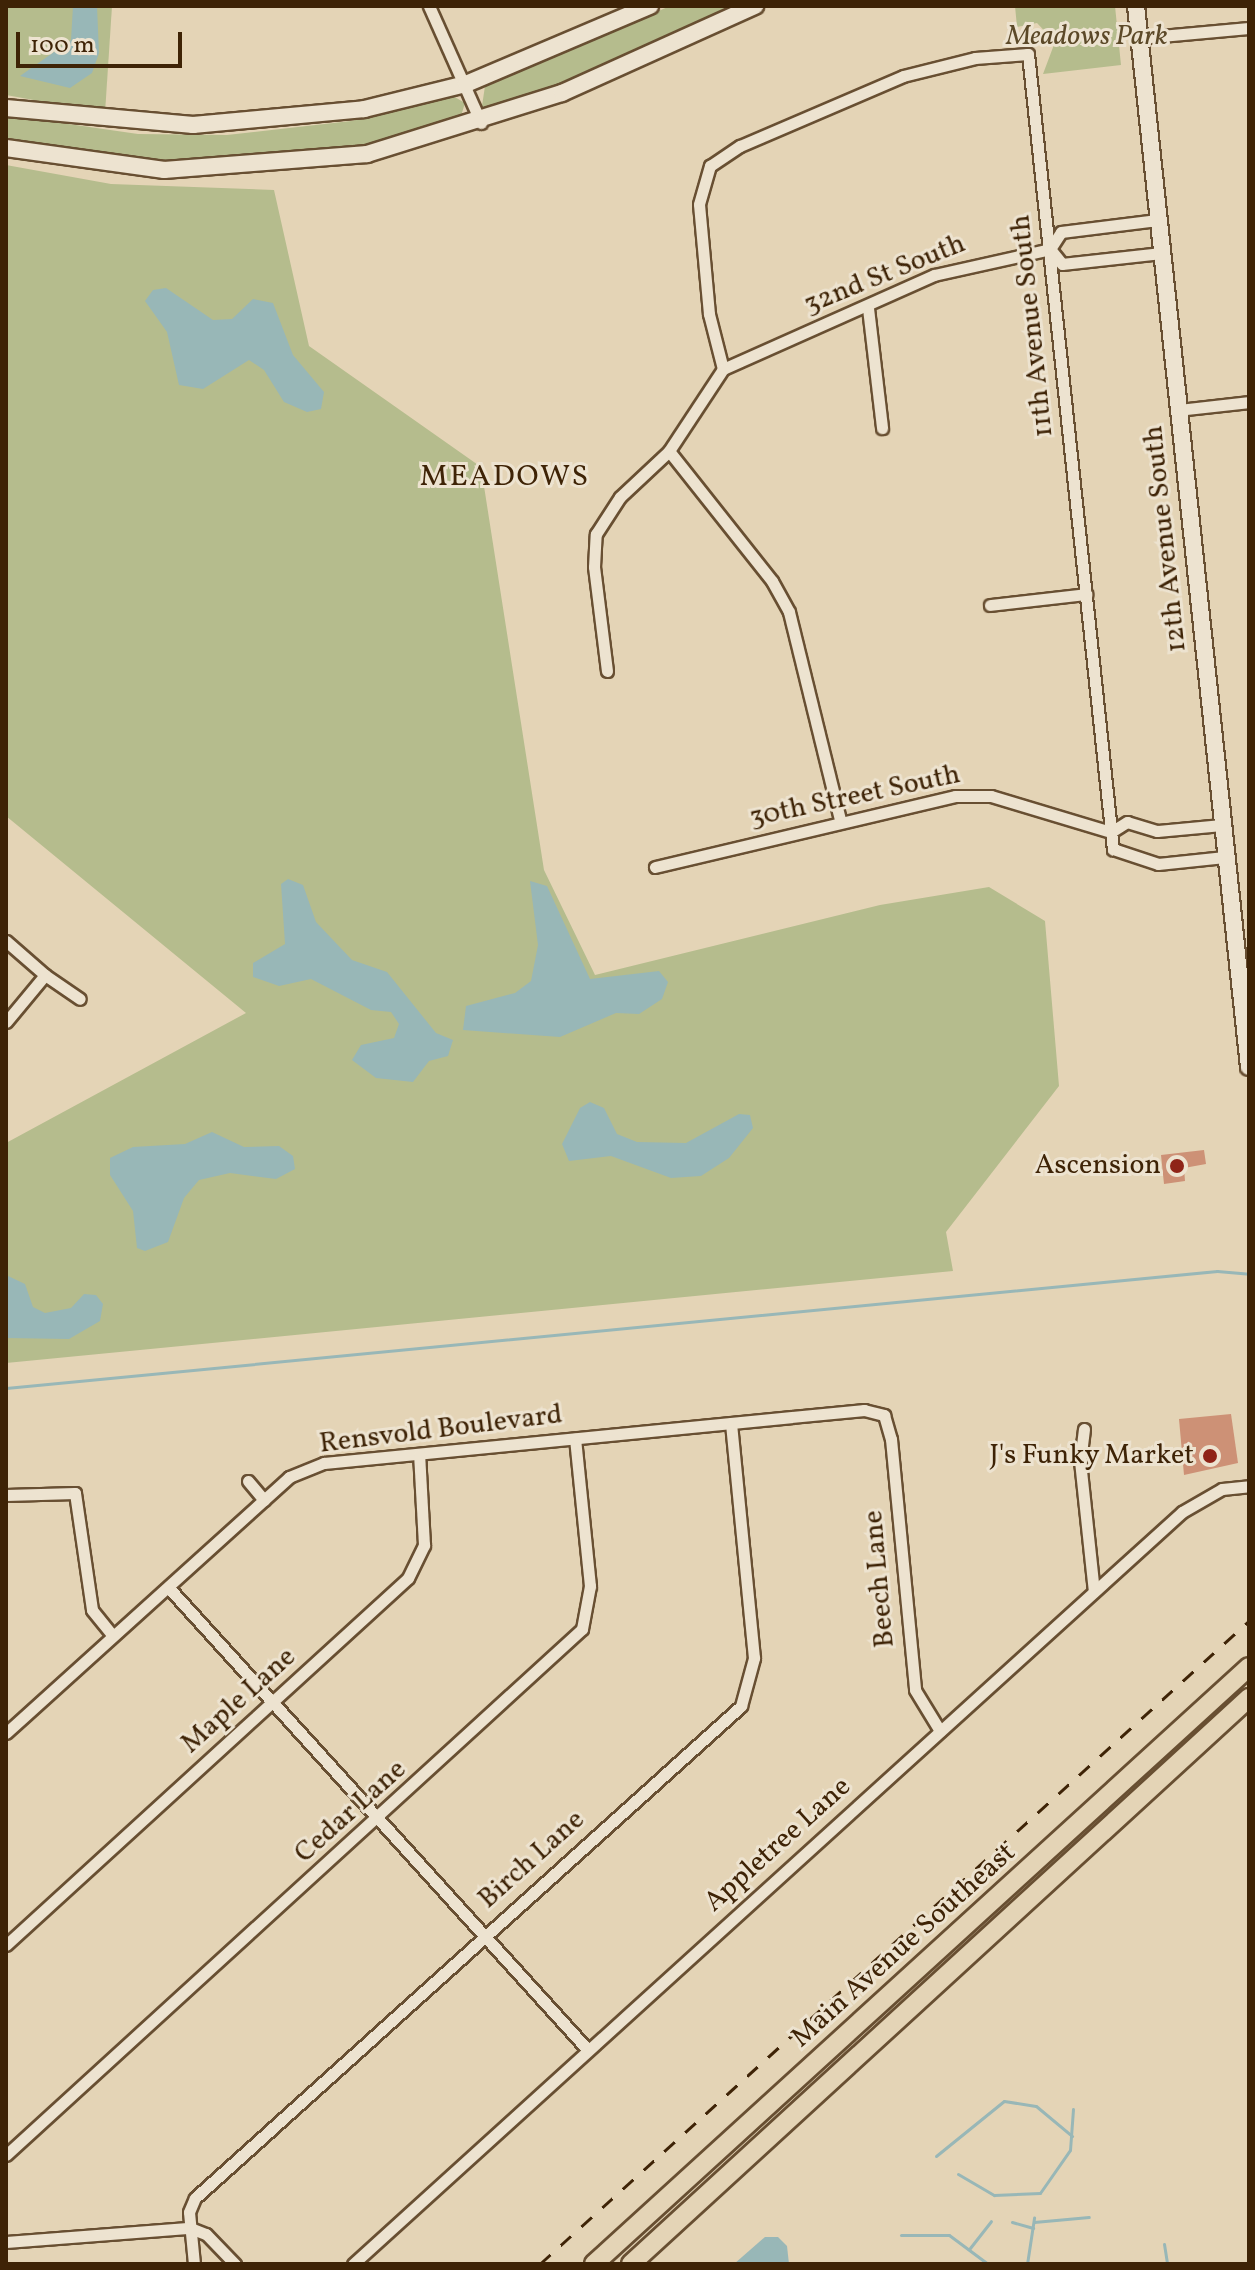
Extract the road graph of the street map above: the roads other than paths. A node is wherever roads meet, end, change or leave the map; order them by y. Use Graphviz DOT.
graph roads {
  1 [pos="429,6"];
  2 [pos="650,6"];
  3 [pos="755,6"];
  4 [pos="1136,6"];
  5 [pos="1249,28"];
  6 [pos="1139,38"];
  7 [pos="466,84"];
  8 [pos="6,108"];
  9 [pos="481,123"];
  10 [pos="6,148"];
  11 [pos="1157,220"];
  12 [pos="1050,249"];
  13 [pos="1161,253"];
  14 [pos="868,308"];
  15 [pos="723,369"];
  16 [pos="1249,402"];
  17 [pos="1178,410"];
  18 [pos="882,428"];
  19 [pos="669,451"];
  20 [pos="1086,594"];
  21 [pos="990,605"];
  22 [pos="607,671"];
  23 [pos="840,820"];
  24 [pos="1222,825"];
  25 [pos="1111,832"];
  26 [pos="1225,857"];
  27 [pos="655,867"];
  28 [pos="6,941"];
  29 [pos="45,975"];
  30 [pos="80,999"];
  31 [pos="6,1022"];
  32 [pos="1248,1045"];
  33 [pos="1249,1067"];
  34 [pos="884,1415"];
  35 [pos="731,1423"];
  36 [pos="1084,1429"];
  37 [pos="575,1439"];
  38 [pos="419,1454"];
  39 [pos="248,1481"];
  40 [pos="1249,1486"];
  41 [pos="6,1495"];
  42 [pos="264,1500"];
  43 [pos="168,1587"];
  44 [pos="1094,1591"];
  45 [pos="113,1636"];
  46 [pos="1249,1667"];
  47 [pos="1247,1701"];
  48 [pos="274,1703"];
  49 [pos="940,1731"];
  50 [pos="6,1733"];
  51 [pos="379,1819"];
  52 [pos="483,1934"];
  53 [pos="6,1945"];
  54 [pos="588,2050"];
  55 [pos="6,2155"];
  56 [pos="190,2228"];
  57 [pos="6,2242"];
  58 [pos="194,2264"];
  59 [pos="235,2264"];
  60 [pos="353,2264"];
  61 [pos="594,2264"];
  62 [pos="631,2264"];
  1 -- 7 [label="street"];
  2 -- 7 [label="main road"];
  3 -- 9 [label="main road"];
  4 -- 6 [label="main road, 12th Avenue South"];
  5 -- 6 [label="street"];
  6 -- 11 [label="main road, 12th Avenue South"];
  7 -- 8 [label="main road"];
  7 -- 9 [label="street"];
  9 -- 10 [label="main road"];
  11 -- 12 [label="street, 32nd St South"];
  11 -- 13 [label="main road, 12th Avenue South"];
  12 -- 13 [label="street"];
  12 -- 14 [label="street, 32nd St South"];
  12 -- 15 [label="street, 11th Avenue South"];
  12 -- 20 [label="street, 11th Avenue South"];
  13 -- 17 [label="main road, 12th Avenue South"];
  14 -- 15 [label="street, 32nd St South"];
  14 -- 18 [label="street"];
  15 -- 19 [label="street"];
  16 -- 17 [label="street"];
  17 -- 24 [label="main road, 12th Avenue South"];
  19 -- 22 [label="street"];
  19 -- 23 [label="street"];
  20 -- 21 [label="street"];
  20 -- 25 [label="street, 11th Avenue South"];
  23 -- 25 [label="street, 30th Street South"];
  23 -- 27 [label="street, 30th Street South"];
  24 -- 25 [label="street, 30th Street South"];
  24 -- 26 [label="main road, 12th Avenue South"];
  25 -- 26 [label="street"];
  26 -- 32 [label="main road, 12th Avenue South"];
  28 -- 29 [label="street"];
  29 -- 30 [label="street"];
  29 -- 31 [label="street"];
  32 -- 33 [label="main road, 12th Avenue South"];
  34 -- 35 [label="street, Rensvold Boulevard"];
  34 -- 49 [label="street, Beech Lane"];
  35 -- 37 [label="street, Rensvold Boulevard"];
  35 -- 52 [label="street, Birch Lane"];
  36 -- 44 [label="street"];
  37 -- 38 [label="street, Rensvold Boulevard"];
  37 -- 51 [label="street, Cedar Lane"];
  38 -- 42 [label="street, Rensvold Boulevard"];
  38 -- 48 [label="street, Maple Lane"];
  39 -- 42 [label="street"];
  40 -- 44 [label="street, Appletree Lane"];
  41 -- 45 [label="street"];
  42 -- 43 [label="street, Rensvold Boulevard"];
  43 -- 45 [label="street, Rensvold Boulevard"];
  43 -- 48 [label="street"];
  44 -- 49 [label="street, Appletree Lane"];
  45 -- 50 [label="street, Rensvold Boulevard"];
  46 -- 61 [label="main road, Main Avenue Southeast"];
  47 -- 62 [label="main road, Main Avenue Southeast"];
  48 -- 51 [label="street"];
  48 -- 53 [label="street, Maple Lane"];
  49 -- 54 [label="street, Appletree Lane"];
  51 -- 52 [label="street"];
  51 -- 55 [label="street, Cedar Lane"];
  52 -- 54 [label="street"];
  52 -- 56 [label="street, Birch Lane"];
  54 -- 60 [label="street, Appletree Lane"];
  56 -- 57 [label="street"];
  56 -- 58 [label="street, Birch Lane"];
  56 -- 59 [label="street"];
}
